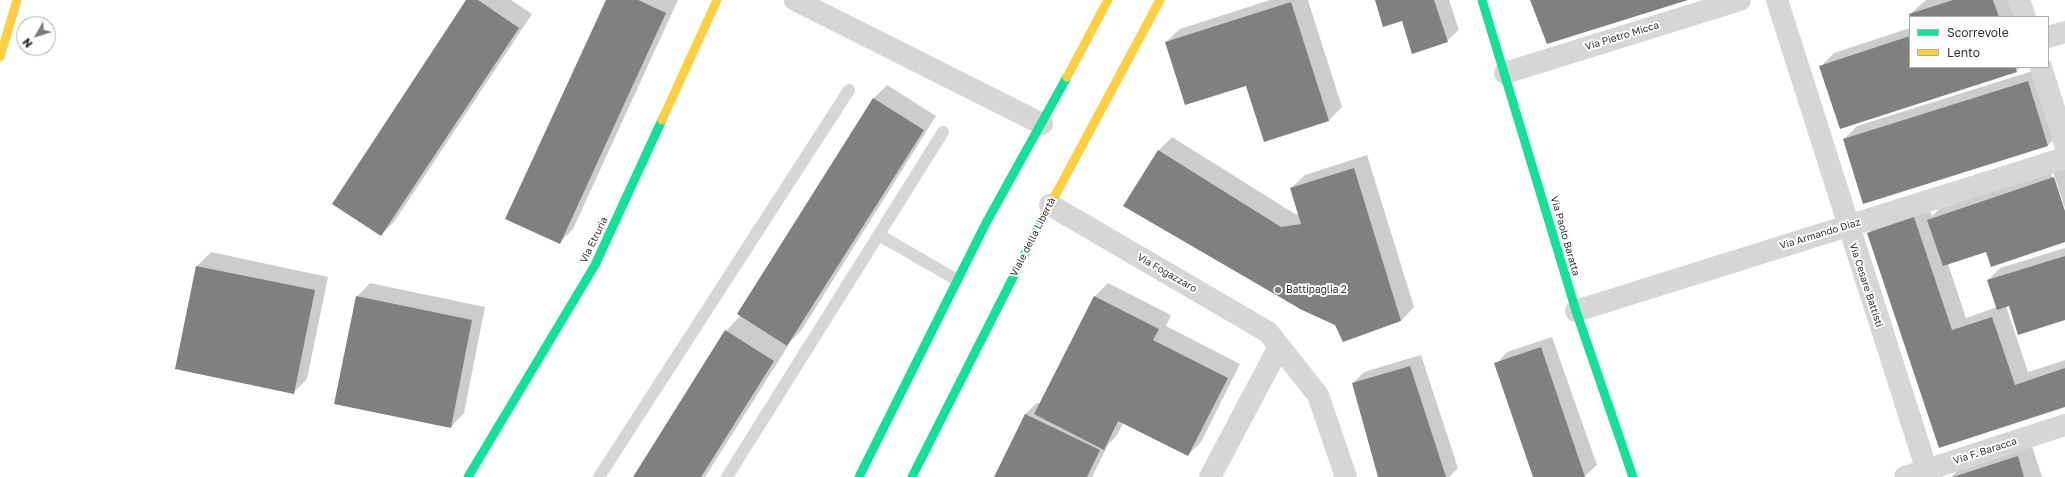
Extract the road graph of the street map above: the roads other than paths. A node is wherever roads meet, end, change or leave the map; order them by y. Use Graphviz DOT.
graph roads {
  1 [pos="17,0"];
  2 [pos="717,0"];
  3 [pos="795,0"];
  4 [pos="1108,0"];
  5 [pos="1160,0"];
  6 [pos="1482,0"];
  7 [pos="1740,0"];
  8 [pos="1776,0"];
  9 [pos="2019,0"];
  10 [pos="2025,16"];
  11 [pos="2065,32"];
  12 [pos="2049,37"];
  13 [pos="0,57"];
  14 [pos="2041,68"];
  15 [pos="1505,73"];
  16 [pos="849,90"];
  17 [pos="1042,124"];
  18 [pos="943,132"];
  19 [pos="2065,144"];
  20 [pos="2065,158"];
  21 [pos="1050,205"];
  22 [pos="1847,226"];
  23 [pos="879,235"];
  24 [pos="957,280"];
  25 [pos="1576,311"];
  26 [pos="1280,347"];
  27 [pos="2065,425"];
  28 [pos="1928,474"];
  29 [pos="468,477"];
  30 [pos="599,477"];
  31 [pos="728,477"];
  32 [pos="859,477"];
  33 [pos="912,477"];
  34 [pos="1210,477"];
  35 [pos="1346,477"];
  36 [pos="1633,477"];
  37 [pos="1905,477"];
  1 -- 13 [label="main road"];
  2 -- 29 [label="main road, Via Etruria"];
  3 -- 17 [label="street"];
  4 -- 17 [label="main road"];
  5 -- 21 [label="main road, Viale della Libertà"];
  6 -- 15 [label="main road, Via Paolo Baratta"];
  7 -- 15 [label="street, Via Pietro Micca"];
  8 -- 22 [label="street, Via Cesare Battisti"];
  9 -- 10 [label="street"];
  11 -- 12 [label="street"];
  14 -- 19 [label="street"];
  15 -- 25 [label="main road, Via Paolo Baratta"];
  16 -- 30 [label="lane"];
  17 -- 24 [label="main road"];
  18 -- 23 [label="lane"];
  20 -- 22 [label="street, Via Armando Diaz"];
  21 -- 26 [label="street, Via Fogazzaro"];
  21 -- 33 [label="main road, Viale della Libertà"];
  22 -- 25 [label="street, Via Armando Diaz"];
  22 -- 28 [label="street, Via Cesare Battisti"];
  23 -- 24 [label="lane"];
  23 -- 31 [label="lane"];
  24 -- 32 [label="main road"];
  25 -- 36 [label="main road, Via Paolo Baratta"];
  26 -- 34 [label="street"];
  26 -- 35 [label="street, Via Fogazzaro"];
  27 -- 28 [label="street, Via F. Baracca"];
  28 -- 37 [label="street, Via F. Baracca"];
}
